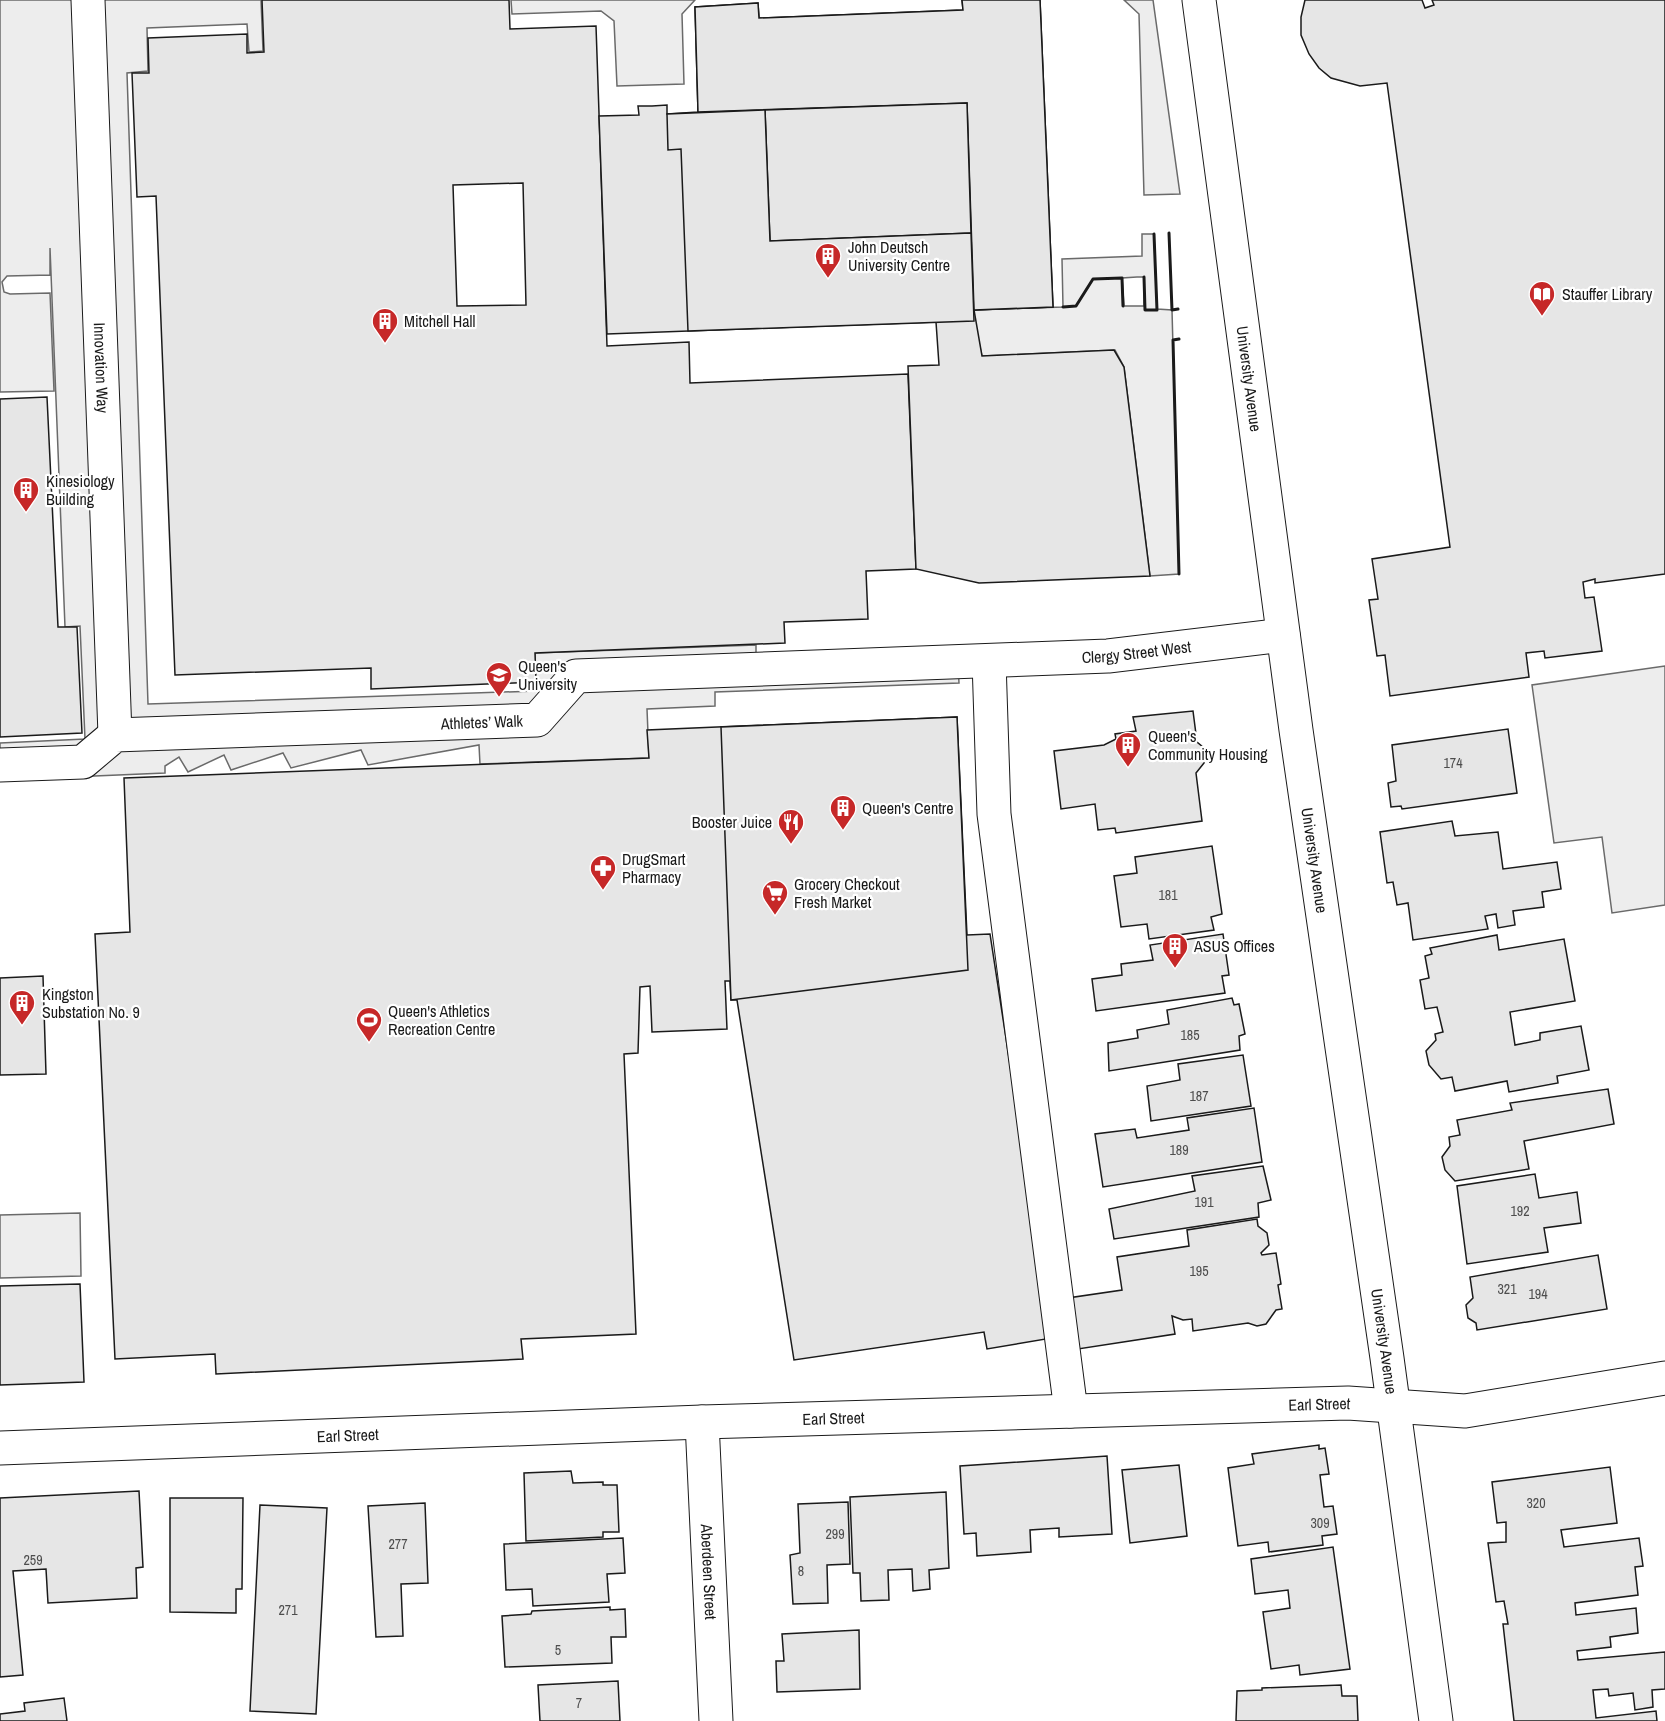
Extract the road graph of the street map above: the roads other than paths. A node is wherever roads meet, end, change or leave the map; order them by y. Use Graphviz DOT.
graph roads {
  1 [pos="88,0"];
  2 [pos="1199,0"];
  3 [pos="1283,635"];
  4 [pos="989,661"];
  5 [pos="116,735"];
  6 [pos="0,765"];
  7 [pos="1665,1378"];
  8 [pos="1393,1406"];
  9 [pos="1071,1411"];
  10 [pos="702,1422"];
  11 [pos="0,1448"];
  12 [pos="716,1721"];
  13 [pos="1436,1721"];
  1 -- 5 [label="street, Innovation Way"];
  2 -- 3 [label="street, University Avenue"];
  3 -- 4 [label="street, Clergy Street West"];
  3 -- 8 [label="street, University Avenue"];
  4 -- 5 [label="street, Athletes’ Walk"];
  4 -- 9 [label="street"];
  5 -- 6 [label="street"];
  7 -- 8 [label="street, Earl Street"];
  8 -- 9 [label="street, Earl Street"];
  8 -- 13 [label="street, University Avenue"];
  9 -- 10 [label="street, Earl Street"];
  10 -- 11 [label="street, Earl Street"];
  10 -- 12 [label="street, Aberdeen Street"];
}
